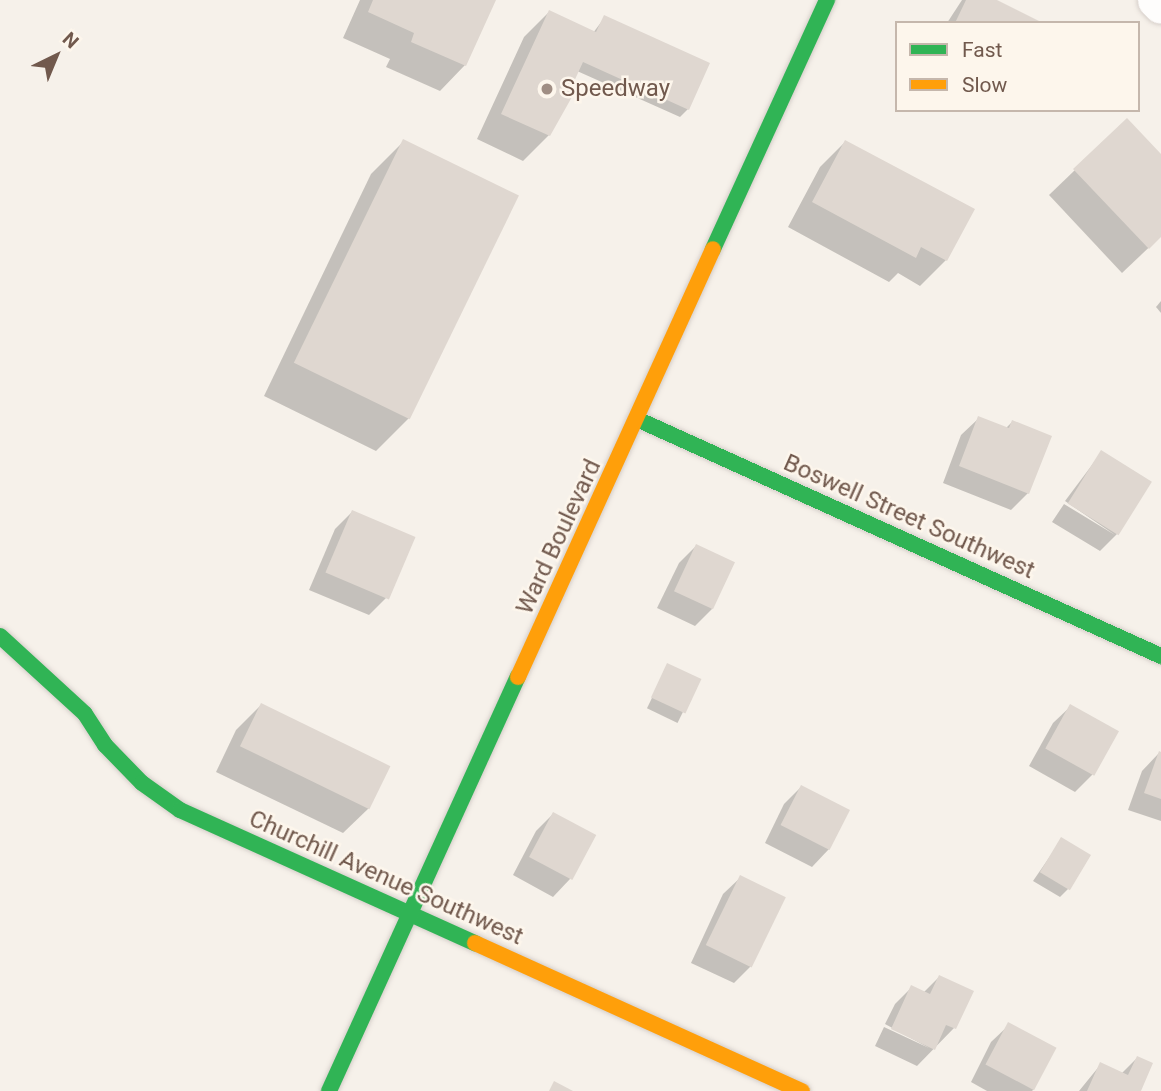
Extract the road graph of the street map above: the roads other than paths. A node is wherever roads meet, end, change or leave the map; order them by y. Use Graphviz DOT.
graph roads {
  1 [pos="827,0"];
  2 [pos="1155,0"];
  3 [pos="1161,6"];
  4 [pos="639,419"];
  5 [pos="0,636"];
  6 [pos="1161,656"];
  7 [pos="409,913"];
  8 [pos="329,1091"];
  9 [pos="802,1091"];
  1 -- 4 [label="street, Ward Boulevard"];
  2 -- 3 [label="street"];
  4 -- 6 [label="street, Boswell Street Southwest"];
  4 -- 7 [label="street, Ward Boulevard"];
  5 -- 7 [label="street, Churchill Avenue Southwest"];
  7 -- 8 [label="street, Ward Boulevard"];
  7 -- 9 [label="street, Churchill Avenue Southwest"];
}
